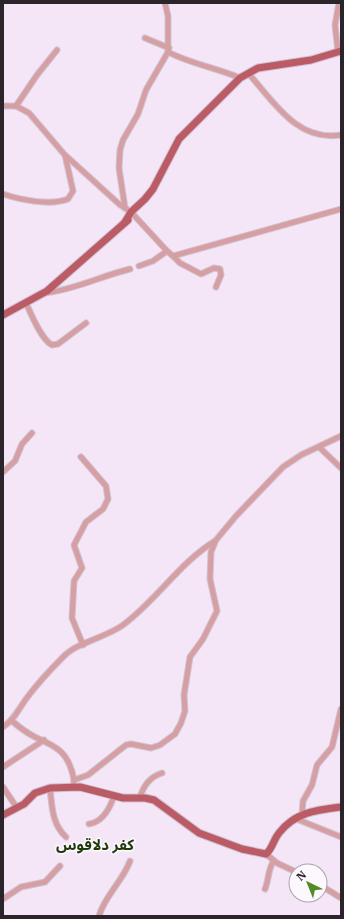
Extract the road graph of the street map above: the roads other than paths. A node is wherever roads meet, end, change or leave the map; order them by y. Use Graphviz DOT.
graph roads {
  1 [pos="164,3"];
  2 [pos="338,3"];
  3 [pos="145,38"];
  4 [pos="57,50"];
  5 [pos="168,50"];
  6 [pos="339,51"];
  7 [pos="248,73"];
  8 [pos="240,78"];
  9 [pos="3,106"];
  10 [pos="16,106"];
  11 [pos="341,135"];
  12 [pos="64,154"];
  13 [pos="3,194"];
  14 [pos="125,208"];
  15 [pos="341,209"];
  16 [pos="133,214"];
  17 [pos="167,252"];
  18 [pos="173,256"];
  19 [pos="139,266"];
  20 [pos="130,269"];
  21 [pos="216,287"];
  22 [pos="42,294"];
  23 [pos="26,303"];
  24 [pos="3,315"];
  25 [pos="86,322"];
  26 [pos="32,433"];
  27 [pos="341,436"];
  28 [pos="319,447"];
  29 [pos="81,457"];
  30 [pos="341,468"];
  31 [pos="3,472"];
  32 [pos="216,540"];
  33 [pos="83,645"];
  34 [pos="341,709"];
  35 [pos="12,721"];
  36 [pos="3,727"];
  37 [pos="44,740"];
  38 [pos="3,767"];
  39 [pos="162,773"];
  40 [pos="74,783"];
  41 [pos="3,787"];
  42 [pos="50,788"];
  43 [pos="114,796"];
  44 [pos="140,798"];
  45 [pos="341,807"];
  46 [pos="17,808"];
  47 [pos="302,814"];
  48 [pos="3,815"];
  49 [pos="294,818"];
  50 [pos="89,824"];
  51 [pos="66,837"];
  52 [pos="341,837"];
  53 [pos="266,854"];
  54 [pos="274,861"];
  55 [pos="130,862"];
  56 [pos="60,866"];
  57 [pos="288,868"];
  58 [pos="265,889"];
  59 [pos="328,890"];
  60 [pos="341,898"];
  61 [pos="3,899"];
  62 [pos="99,916"];
  1 -- 5 [label="street"];
  2 -- 6 [label="street"];
  3 -- 5 [label="street"];
  4 -- 10 [label="street"];
  5 -- 8 [label="street"];
  5 -- 14 [label="street"];
  6 -- 7 [label="main road"];
  7 -- 8 [label="main road"];
  7 -- 11 [label="street"];
  8 -- 16 [label="main road"];
  9 -- 10 [label="street"];
  10 -- 12 [label="street"];
  12 -- 13 [label="street"];
  12 -- 14 [label="street"];
  14 -- 16 [label="street"];
  15 -- 18 [label="street"];
  16 -- 17 [label="street"];
  16 -- 22 [label="main road"];
  17 -- 18 [label="street"];
  17 -- 19 [label="street"];
  18 -- 21 [label="street"];
  20 -- 22 [label="street"];
  22 -- 23 [label="main road"];
  23 -- 24 [label="main road"];
  23 -- 25 [label="street"];
  26 -- 31 [label="street"];
  27 -- 28 [label="street"];
  28 -- 30 [label="street"];
  28 -- 32 [label="street"];
  29 -- 33 [label="street"];
  32 -- 33 [label="street"];
  32 -- 40 [label="street"];
  33 -- 35 [label="street"];
  34 -- 47 [label="street"];
  35 -- 36 [label="street"];
  35 -- 37 [label="street"];
  37 -- 38 [label="street"];
  37 -- 40 [label="street"];
  39 -- 44 [label="street"];
  40 -- 42 [label="main road"];
  40 -- 43 [label="main road"];
  41 -- 46 [label="street"];
  42 -- 46 [label="main road"];
  42 -- 51 [label="street"];
  43 -- 44 [label="main road"];
  43 -- 50 [label="street"];
  44 -- 53 [label="main road"];
  45 -- 47 [label="main road"];
  46 -- 48 [label="main road"];
  47 -- 49 [label="main road"];
  49 -- 52 [label="street"];
  49 -- 53 [label="main road"];
  53 -- 54 [label="street"];
  54 -- 57 [label="street"];
  54 -- 58 [label="street"];
  55 -- 62 [label="street"];
  56 -- 61 [label="street"];
  59 -- 60 [label="street"];
}
